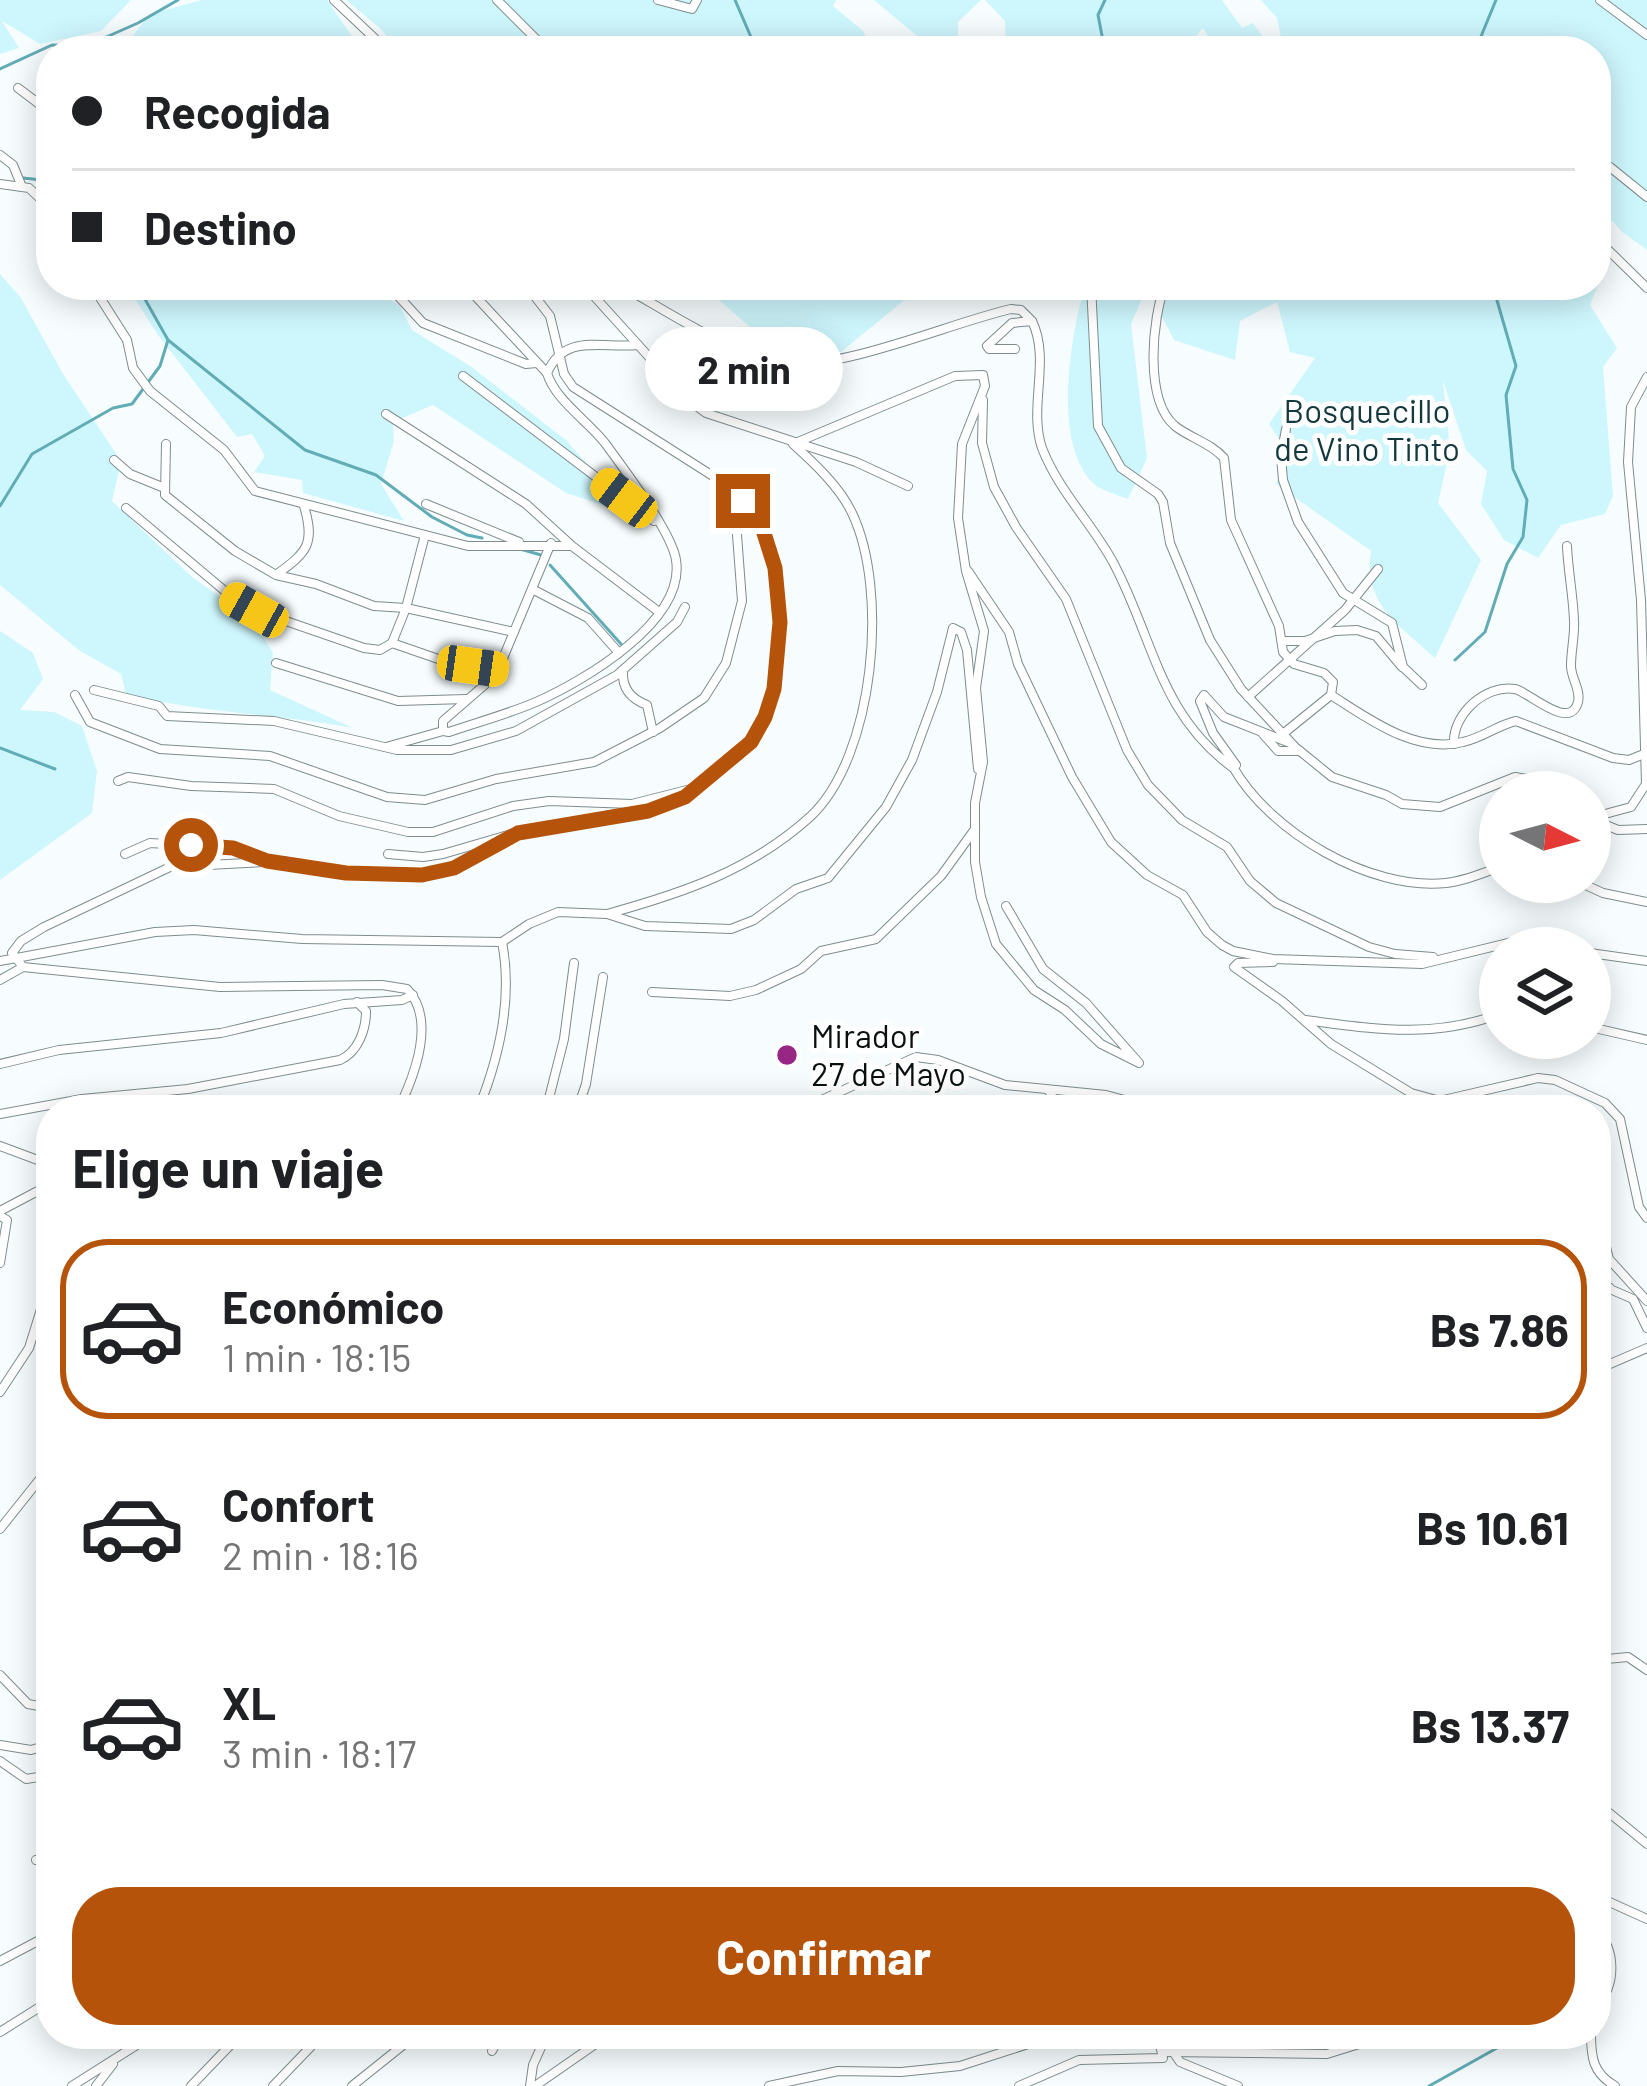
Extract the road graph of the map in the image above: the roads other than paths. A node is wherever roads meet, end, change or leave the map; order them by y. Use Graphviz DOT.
graph roads {
  1 [pos="334,0"];
  2 [pos="497,0"];
  3 [pos="658,0"];
  4 [pos="697,0"];
  5 [pos="1600,0"];
  6 [pos="1647,35"];
  7 [pos="372,36"];
  8 [pos="533,36"];
  9 [pos="18,88"];
  10 [pos="36,102"];
  11 [pos="0,155"];
  12 [pos="1611,168"];
  13 [pos="0,184"];
  14 [pos="22,187"];
  15 [pos="36,192"];
  16 [pos="1647,197"];
  17 [pos="1611,253"];
  18 [pos="1647,288"];
  19 [pos="102,300"];
  20 [pos="402,300"];
  21 [pos="479,300"];
  22 [pos="538,300"];
  23 [pos="598,300"];
  24 [pos="649,300"];
  25 [pos="1092,300"];
  26 [pos="1162,300"];
  27 [pos="1032,321"];
  28 [pos="638,345"];
  29 [pos="1015,349"];
  30 [pos="559,352"];
  31 [pos="536,363"];
  32 [pos="547,373"];
  33 [pos="464,376"];
  34 [pos="1647,377"];
  35 [pos="985,386"];
  36 [pos="386,413"];
  37 [pos="1286,429"];
  38 [pos="166,444"];
  39 [pos="793,444"];
  40 [pos="114,460"];
  41 [pos="908,486"];
  42 [pos="162,487"];
  43 [pos="734,494"];
  44 [pos="426,504"];
  45 [pos="304,506"];
  46 [pos="126,508"];
  47 [pos="660,525"];
  48 [pos="425,535"];
  49 [pos="551,543"];
  50 [pos="526,544"];
  51 [pos="572,546"];
  52 [pos="1567,546"];
  53 [pos="1378,569"];
  54 [pos="966,571"];
  55 [pos="276,575"];
  56 [pos="532,589"];
  57 [pos="1353,600"];
  58 [pos="685,607"];
  59 [pos="406,608"];
  60 [pos="659,612"];
  61 [pos="514,632"];
  62 [pos="1313,639"];
  63 [pos="1284,641"];
  64 [pos="392,643"];
  65 [pos="619,653"];
  66 [pos="1289,660"];
  67 [pos="276,663"];
  68 [pos="1402,667"];
  69 [pos="498,669"];
  70 [pos="623,670"];
  71 [pos="1422,685"];
  72 [pos="94,690"];
  73 [pos="75,695"];
  74 [pos="1330,695"];
  75 [pos="1248,697"];
  76 [pos="468,699"];
  77 [pos="443,731"];
  78 [pos="653,732"];
  79 [pos="1262,733"];
  80 [pos="1284,733"];
  81 [pos="1292,743"];
  82 [pos="1454,744"];
  83 [pos="384,748"];
  84 [pos="1300,752"];
  85 [pos="1644,754"];
  86 [pos="1233,767"];
  87 [pos="981,775"];
  88 [pos="118,781"];
  89 [pos="699,787"];
  90 [pos="1479,793"];
  91 [pos="976,827"];
  92 [pos="1647,829"];
  93 [pos="518,833"];
  94 [pos="125,854"];
  95 [pos="388,854"];
  96 [pos="267,861"];
  97 [pos="1479,873"];
  98 [pos="1611,894"];
  99 [pos="1647,902"];
  100 [pos="1006,906"];
  101 [pos="608,914"];
  102 [pos="502,942"];
  103 [pos="1479,950"];
  104 [pos="1611,956"];
  105 [pos="12,958"];
  106 [pos="1279,959"];
  107 [pos="1440,959"];
  108 [pos="0,961"];
  109 [pos="1647,961"];
  110 [pos="574,963"];
  111 [pos="23,968"];
  112 [pos="604,977"];
  113 [pos="0,980"];
  114 [pos="652,992"];
  115 [pos="413,995"];
  116 [pos="357,1002"];
  117 [pos="1303,1020"];
  118 [pos="1479,1021"];
  119 [pos="1611,1032"];
  120 [pos="1647,1040"];
  121 [pos="0,1064"];
  122 [pos="1049,1091"];
  123 [pos="124,1095"];
  124 [pos="403,1095"];
  125 [pos="483,1095"];
  126 [pos="550,1095"];
  127 [pos="582,1095"];
  128 [pos="831,1095"];
  129 [pos="1051,1095"];
  130 [pos="1104,1095"];
  131 [pos="1417,1095"];
  132 [pos="1467,1095"];
  133 [pos="1588,1095"];
  134 [pos="36,1107"];
  135 [pos="1611,1109"];
  136 [pos="0,1114"];
  137 [pos="0,1146"];
  138 [pos="36,1159"];
  139 [pos="36,1193"];
  140 [pos="0,1214"];
  141 [pos="1647,1218"];
  142 [pos="1611,1260"];
  143 [pos="0,1263"];
  144 [pos="1611,1288"];
  145 [pos="1647,1300"];
  146 [pos="36,1325"];
  147 [pos="1647,1328"];
  148 [pos="1647,1348"];
  149 [pos="1611,1364"];
  150 [pos="0,1392"];
  151 [pos="36,1484"];
  152 [pos="0,1529"];
  153 [pos="1611,1659"];
  154 [pos="1647,1670"];
  155 [pos="0,1676"];
  156 [pos="36,1705"];
  157 [pos="0,1745"];
  158 [pos="36,1748"];
  159 [pos="0,1761"];
  160 [pos="36,1777"];
  161 [pos="1611,1814"];
  162 [pos="1647,1844"];
  163 [pos="1611,1903"];
  164 [pos="1647,1919"];
  165 [pos="36,1942"];
  166 [pos="0,1961"];
  167 [pos="36,2009"];
  168 [pos="0,2032"];
  169 [pos="133,2049"];
  170 [pos="227,2049"];
  171 [pos="309,2049"];
  172 [pos="398,2049"];
  173 [pos="540,2049"];
  174 [pos="588,2049"];
  175 [pos="1013,2049"];
  176 [pos="1165,2049"];
  177 [pos="1343,2049"];
  178 [pos="1593,2049"];
  179 [pos="1169,2052"];
  180 [pos="114,2063"];
  181 [pos="72,2086"];
  182 [pos="96,2086"];
  183 [pos="191,2086"];
  184 [pos="273,2086"];
  185 [pos="352,2086"];
  186 [pos="532,2086"];
  187 [pos="769,2086"];
  188 [pos="1019,2086"];
  189 [pos="1238,2086"];
  190 [pos="1615,2086"];
  1 -- 7 [label="street"];
  2 -- 8 [label="street"];
  3 -- 4 [label="street"];
  5 -- 6 [label="street"];
  9 -- 10 [label="street"];
  11 -- 14 [label="street"];
  12 -- 16 [label="street"];
  13 -- 14 [label="street"];
  14 -- 15 [label="street"];
  17 -- 18 [label="street"];
  19 -- 45 [label="street"];
  20 -- 31 [label="street"];
  21 -- 31 [label="street"];
  22 -- 30 [label="street"];
  23 -- 28 [label="street"];
  24 -- 27 [label="street"];
  25 -- 75 [label="street"];
  26 -- 63 [label="street"];
  27 -- 29 [label="street"];
  27 -- 86 [label="street"];
  28 -- 30 [label="street"];
  28 -- 39 [label="street"];
  30 -- 32 [label="street"];
  30 -- 43 [label="street"];
  31 -- 32 [label="street"];
  32 -- 47 [label="street"];
  33 -- 47 [label="street"];
  34 -- 85 [label="street"];
  35 -- 39 [label="street"];
  35 -- 54 [label="street"];
  35 -- 107 [label="street"];
  36 -- 51 [label="street"];
  37 -- 57 [label="street"];
  38 -- 42 [label="street"];
  39 -- 41 [label="street"];
  39 -- 101 [label="street"];
  40 -- 42 [label="street"];
  42 -- 55 [label="street"];
  43 -- 78 [label="street"];
  43 -- 89 [label="street"];
  44 -- 50 [label="street"];
  45 -- 48 [label="street"];
  45 -- 55 [label="street"];
  46 -- 64 [label="street"];
  47 -- 60 [label="street"];
  48 -- 50 [label="street"];
  48 -- 59 [label="street"];
  49 -- 50 [label="street"];
  49 -- 51 [label="street"];
  49 -- 56 [label="street"];
  51 -- 60 [label="street"];
  52 -- 82 [label="street"];
  53 -- 57 [label="street"];
  54 -- 87 [label="street"];
  54 -- 106 [label="street"];
  55 -- 59 [label="street"];
  56 -- 61 [label="street"];
  56 -- 65 [label="street"];
  57 -- 62 [label="street"];
  57 -- 68 [label="street"];
  58 -- 70 [label="street"];
  59 -- 61 [label="street"];
  59 -- 64 [label="street"];
  60 -- 65 [label="street"];
  61 -- 69 [label="street"];
  62 -- 63 [label="street"];
  62 -- 66 [label="street"];
  62 -- 68 [label="street"];
  63 -- 66 [label="street"];
  64 -- 69 [label="street"];
  65 -- 77 [label="street"];
  66 -- 74 [label="street"];
  66 -- 75 [label="street"];
  67 -- 76 [label="street"];
  68 -- 71 [label="street"];
  69 -- 76 [label="street"];
  70 -- 78 [label="street"];
  70 -- 83 [label="street"];
  72 -- 83 [label="street"];
  73 -- 78 [label="street"];
  74 -- 80 [label="street"];
  74 -- 82 [label="street"];
  75 -- 80 [label="street"];
  76 -- 77 [label="street"];
  77 -- 83 [label="street"];
  79 -- 81 [label="street"];
  79 -- 84 [label="street"];
  79 -- 86 [label="street"];
  80 -- 81 [label="street"];
  81 -- 84 [label="street"];
  82 -- 85 [label="street"];
  84 -- 90 [label="street"];
  85 -- 92 [label="street"];
  86 -- 97 [label="street"];
  87 -- 91 [label="street"];
  87 -- 101 [label="street"];
  88 -- 89 [label="street"];
  89 -- 93 [label="street"];
  91 -- 100 [label="street"];
  91 -- 114 [label="street"];
  93 -- 95 [label="street"];
  93 -- 96 [label="street"];
  94 -- 96 [label="street"];
  96 -- 105 [label="street"];
  98 -- 99 [label="street"];
  101 -- 102 [label="street"];
  102 -- 105 [label="street"];
  102 -- 125 [label="street"];
  103 -- 107 [label="street"];
  104 -- 109 [label="street"];
  105 -- 108 [label="street"];
  105 -- 111 [label="street"];
  106 -- 107 [label="street"];
  106 -- 117 [label="street"];
  110 -- 126 [label="street"];
  111 -- 113 [label="street"];
  111 -- 115 [label="street"];
  112 -- 127 [label="street"];
  115 -- 116 [label="street"];
  115 -- 124 [label="street"];
  116 -- 121 [label="street"];
  116 -- 123 [label="street"];
  117 -- 118 [label="street"];
  117 -- 131 [label="street"];
  119 -- 120 [label="street"];
  122 -- 128 [label="street"];
  122 -- 129 [label="street"];
  122 -- 130 [label="street"];
  132 -- 133 [label="street"];
  134 -- 136 [label="street"];
  135 -- 141 [label="street"];
  137 -- 138 [label="street"];
  139 -- 140 [label="street"];
  140 -- 143 [label="street"];
  142 -- 145 [label="street"];
  144 -- 147 [label="street"];
  146 -- 150 [label="street"];
  148 -- 149 [label="street"];
  151 -- 152 [label="street"];
  153 -- 154 [label="street"];
  155 -- 156 [label="street"];
  157 -- 158 [label="street"];
  159 -- 160 [label="street"];
  161 -- 162 [label="street"];
  163 -- 164 [label="street"];
  165 -- 166 [label="street"];
  167 -- 168 [label="street"];
  169 -- 180 [label="street"];
  170 -- 183 [label="street"];
  171 -- 184 [label="street"];
  172 -- 185 [label="street"];
  173 -- 186 [label="street"];
  174 -- 186 [label="street"];
  175 -- 187 [label="street"];
  176 -- 179 [label="street"];
  177 -- 179 [label="street"];
  178 -- 190 [label="street"];
  179 -- 188 [label="street"];
  179 -- 189 [label="street"];
  180 -- 181 [label="street"];
  180 -- 182 [label="street"];
}
